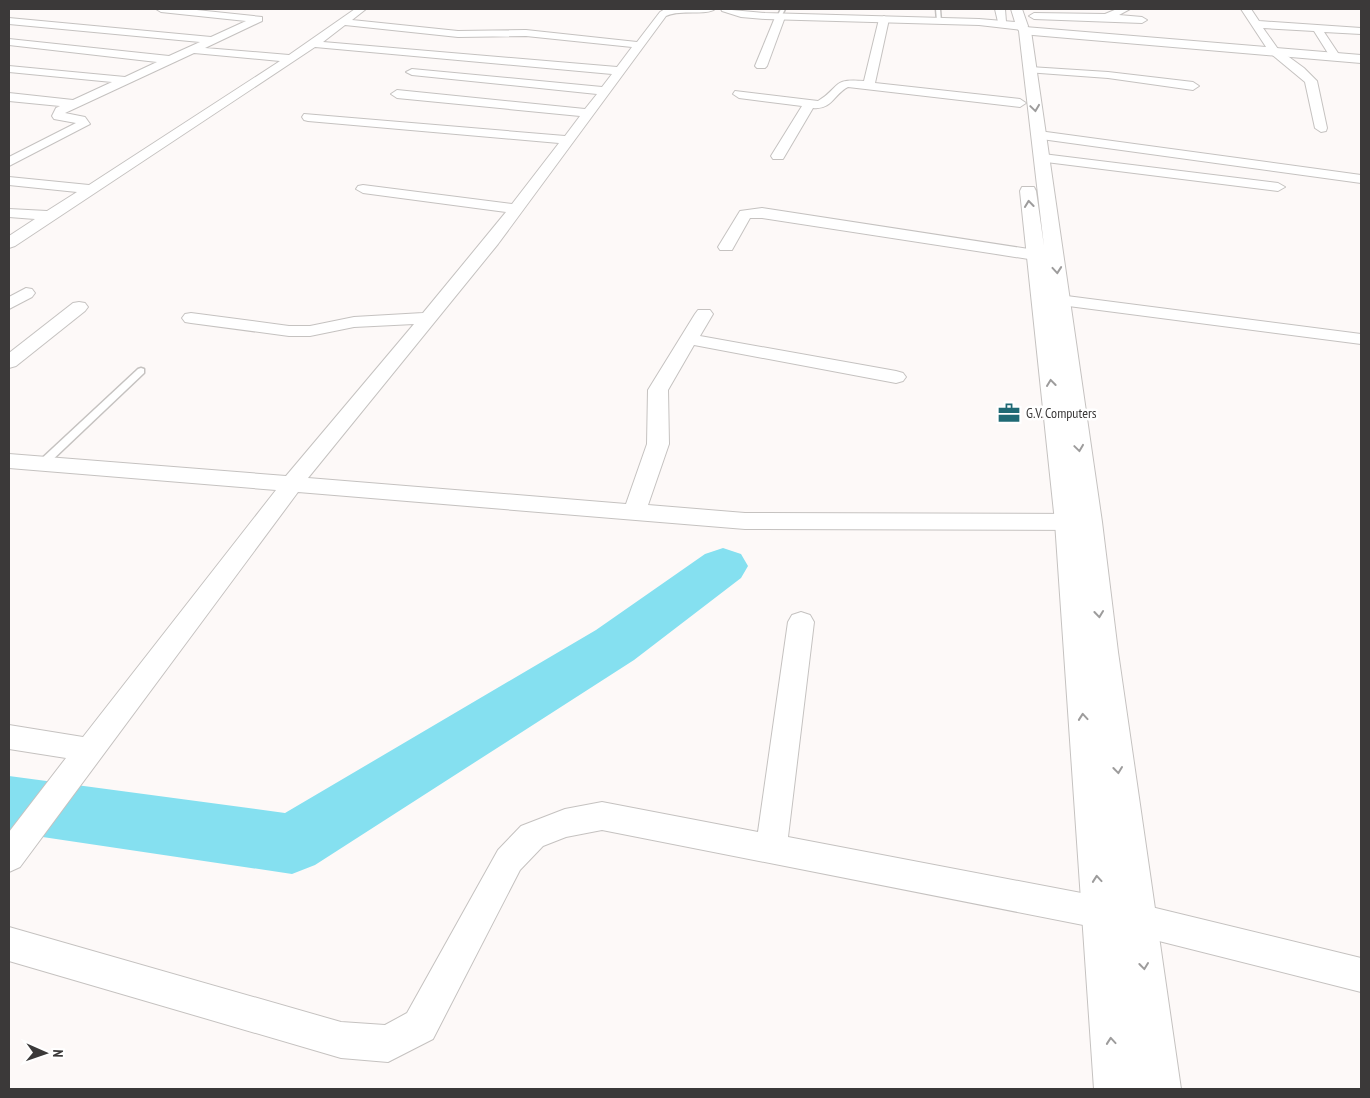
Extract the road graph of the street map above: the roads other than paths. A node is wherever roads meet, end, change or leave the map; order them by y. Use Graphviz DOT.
graph roads {
  1 [pos="161,9"];
  2 [pos="362,9"];
  3 [pos="710,9"];
  4 [pos="726,9"];
  5 [pos="740,9"];
  6 [pos="1125,9"];
  7 [pos="1246,9"];
  8 [pos="57,13"];
  9 [pos="781,13"];
  10 [pos="939,16"];
  11 [pos="1106,17"];
  12 [pos="1018,18"];
  13 [pos="884,19"];
  14 [pos="1142,20"];
  15 [pos="9,21"];
  16 [pos="343,22"];
  17 [pos="44,24"];
  18 [pos="1256,24"];
  19 [pos="1317,28"];
  20 [pos="1360,33"];
  21 [pos="9,37"];
  22 [pos="212,41"];
  23 [pos="9,42"];
  24 [pos="313,44"];
  25 [pos="639,45"];
  26 [pos="193,50"];
  27 [pos="1274,51"];
  28 [pos="1335,56"];
  29 [pos="292,59"];
  30 [pos="1361,59"];
  31 [pos="171,60"];
  32 [pos="761,66"];
  33 [pos="9,69"];
  34 [pos="1030,70"];
  35 [pos="620,71"];
  36 [pos="412,72"];
  37 [pos="126,81"];
  38 [pos="869,85"];
  39 [pos="1193,86"];
  40 [pos="604,92"];
  41 [pos="397,94"];
  42 [pos="739,94"];
  43 [pos="9,97"];
  44 [pos="1020,103"];
  45 [pos="74,104"];
  46 [pos="809,104"];
  47 [pos="589,113"];
  48 [pos="308,117"];
  49 [pos="1321,128"];
  50 [pos="1039,135"];
  51 [pos="568,140"];
  52 [pos="9,146"];
  53 [pos="35,149"];
  54 [pos="778,156"];
  55 [pos="1042,158"];
  56 [pos="9,162"];
  57 [pos="1361,179"];
  58 [pos="9,181"];
  59 [pos="1278,188"];
  60 [pos="90,189"];
  61 [pos="363,189"];
  62 [pos="516,209"];
  63 [pos="9,213"];
  64 [pos="49,216"];
  65 [pos="9,243"];
  66 [pos="726,247"];
  67 [pos="1035,255"];
  68 [pos="26,292"];
  69 [pos="1059,300"];
  70 [pos="9,304"];
  71 [pos="79,307"];
  72 [pos="704,314"];
  73 [pos="191,318"];
  74 [pos="429,318"];
  75 [pos="689,339"];
  76 [pos="1361,339"];
  77 [pos="9,362"];
  78 [pos="141,371"];
  79 [pos="896,377"];
  80 [pos="9,461"];
  81 [pos="43,464"];
  82 [pos="291,485"];
  83 [pos="634,512"];
  84 [pos="1079,522"];
  85 [pos="801,622"];
  86 [pos="1090,649"];
  87 [pos="9,737"];
  88 [pos="82,761"];
  89 [pos="771,849"];
  90 [pos="9,857"];
  91 [pos="1100,912"];
  92 [pos="1139,920"];
  93 [pos="9,944"];
  94 [pos="1361,975"];
  95 [pos="1116,1089"];
  96 [pos="1159,1089"];
  1 -- 22 [label="street"];
  2 -- 16 [label="street"];
  3 -- 25 [label="street"];
  4 -- 9 [label="main road"];
  5 -- 9 [label="main road"];
  6 -- 11 [label="street"];
  7 -- 18 [label="street"];
  8 -- 17 [label="street"];
  9 -- 10 [label="main road"];
  9 -- 13 [label="main road"];
  9 -- 32 [label="street"];
  10 -- 12 [label="main road"];
  10 -- 13 [label="main road"];
  11 -- 12 [label="street"];
  11 -- 14 [label="street"];
  12 -- 27 [label="main road"];
  12 -- 34 [label="main road"];
  12 -- 44 [label="main road"];
  13 -- 38 [label="street"];
  15 -- 17 [label="street"];
  16 -- 24 [label="street"];
  16 -- 25 [label="street"];
  17 -- 21 [label="street"];
  17 -- 22 [label="street"];
  18 -- 19 [label="street"];
  18 -- 27 [label="street"];
  19 -- 20 [label="street"];
  19 -- 28 [label="street"];
  22 -- 26 [label="street"];
  23 -- 31 [label="street"];
  24 -- 29 [label="street"];
  24 -- 35 [label="street"];
  25 -- 35 [label="street"];
  26 -- 29 [label="street"];
  26 -- 31 [label="street"];
  27 -- 28 [label="main road"];
  27 -- 49 [label="street"];
  28 -- 30 [label="main road"];
  29 -- 60 [label="street"];
  31 -- 37 [label="street"];
  33 -- 37 [label="street"];
  34 -- 39 [label="street"];
  34 -- 50 [label="main road, one-way"];
  35 -- 40 [label="street"];
  36 -- 40 [label="street"];
  37 -- 45 [label="street"];
  38 -- 44 [label="street"];
  38 -- 46 [label="street"];
  40 -- 47 [label="street"];
  41 -- 47 [label="street"];
  42 -- 46 [label="street"];
  43 -- 45 [label="street"];
  67 -- 44 [label="main road, one-way"];
  45 -- 53 [label="street"];
  46 -- 54 [label="street"];
  47 -- 51 [label="street"];
  48 -- 51 [label="street"];
  50 -- 55 [label="main road"];
  50 -- 57 [label="street"];
  51 -- 62 [label="street"];
  52 -- 53 [label="street"];
  53 -- 56 [label="street"];
  55 -- 59 [label="street"];
  55 -- 69 [label="main road, one-way"];
  58 -- 60 [label="street"];
  60 -- 64 [label="street"];
  61 -- 62 [label="street"];
  62 -- 74 [label="street"];
  63 -- 64 [label="street"];
  64 -- 65 [label="street"];
  66 -- 67 [label="street"];
  84 -- 67 [label="main road, one-way"];
  68 -- 70 [label="street"];
  69 -- 76 [label="street"];
  69 -- 84 [label="main road, one-way"];
  71 -- 77 [label="street"];
  72 -- 75 [label="street"];
  73 -- 74 [label="street"];
  74 -- 82 [label="street"];
  75 -- 79 [label="street"];
  75 -- 83 [label="street"];
  78 -- 81 [label="lane"];
  80 -- 81 [label="street"];
  81 -- 82 [label="street"];
  82 -- 83 [label="street"];
  82 -- 88 [label="street"];
  83 -- 84 [label="street"];
  84 -- 86 [label="main road"];
  85 -- 89 [label="street"];
  91 -- 86 [label="main road, one-way"];
  86 -- 92 [label="main road, one-way"];
  87 -- 88 [label="street"];
  88 -- 90 [label="street"];
  89 -- 91 [label="street"];
  89 -- 93 [label="street"];
  91 -- 92 [label="street"];
  95 -- 91 [label="main road, one-way"];
  92 -- 94 [label="street"];
  92 -- 96 [label="main road, one-way"];
}
